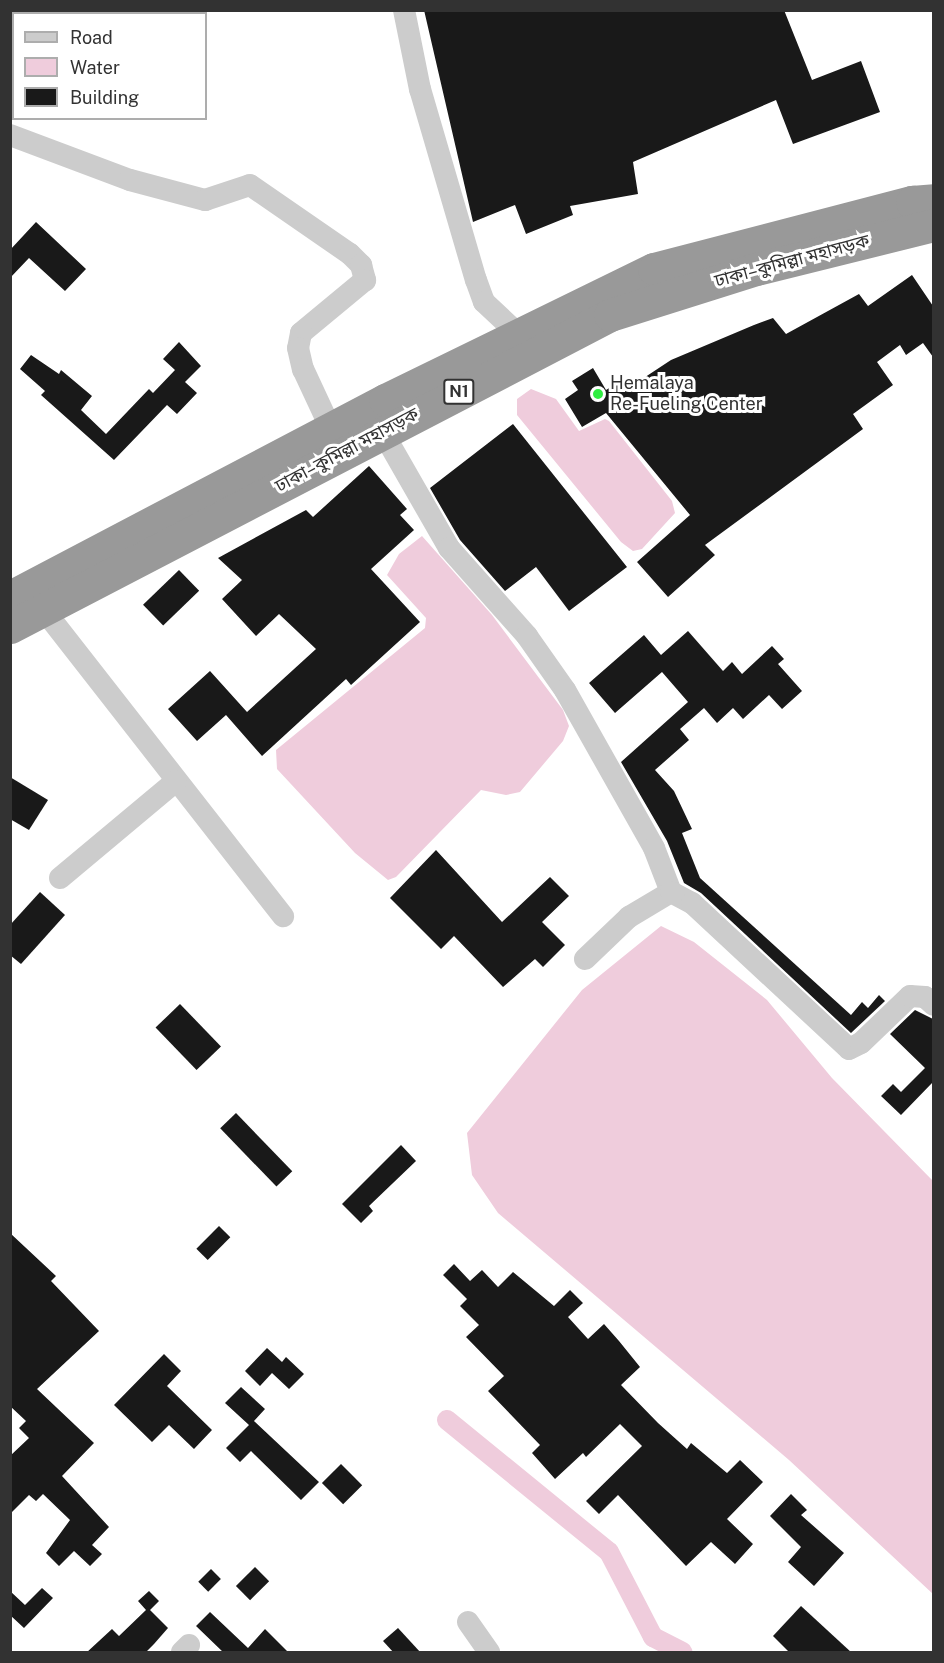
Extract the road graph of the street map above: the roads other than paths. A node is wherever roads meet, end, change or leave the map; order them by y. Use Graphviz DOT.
graph roads {
  1 [pos="404,10"];
  2 [pos="10,135"];
  3 [pos="933,200"];
  4 [pos="933,225"];
  5 [pos="517,333"];
  6 [pos="331,429"];
  7 [pos="382,431"];
  8 [pos="10,597"];
  9 [pos="43,609"];
  10 [pos="10,627"];
  11 [pos="176,781"];
  12 [pos="60,878"];
  13 [pos="671,892"];
  14 [pos="283,916"];
  15 [pos="585,960"];
  16 [pos="933,1005"];
  17 [pos="468,1622"];
  18 [pos="489,1653"];
  1 -- 5 [label="street"];
  2 -- 6 [label="street"];
  3 -- 5 [label="highway, ঢাকা–কুমিল্লা মহাসড়ক / N1"];
  4 -- 7 [label="highway, ঢাকা–কুমিল্লা মহাসড়ক / N1"];
  5 -- 6 [label="highway, ঢাকা–কুমিল্লা মহাসড়ক / N1"];
  6 -- 8 [label="highway, ঢাকা–কুমিল্লা মহাসড়ক / N1"];
  7 -- 9 [label="highway, ঢাকা–কুমিল্লা মহাসড়ক / N1"];
  7 -- 13 [label="street"];
  9 -- 10 [label="highway, ঢাকা–কুমিল্লা মহাসড়ক / N1"];
  9 -- 11 [label="street"];
  11 -- 12 [label="street"];
  11 -- 14 [label="street"];
  13 -- 15 [label="street"];
  13 -- 16 [label="street"];
  17 -- 18 [label="street"];
}
